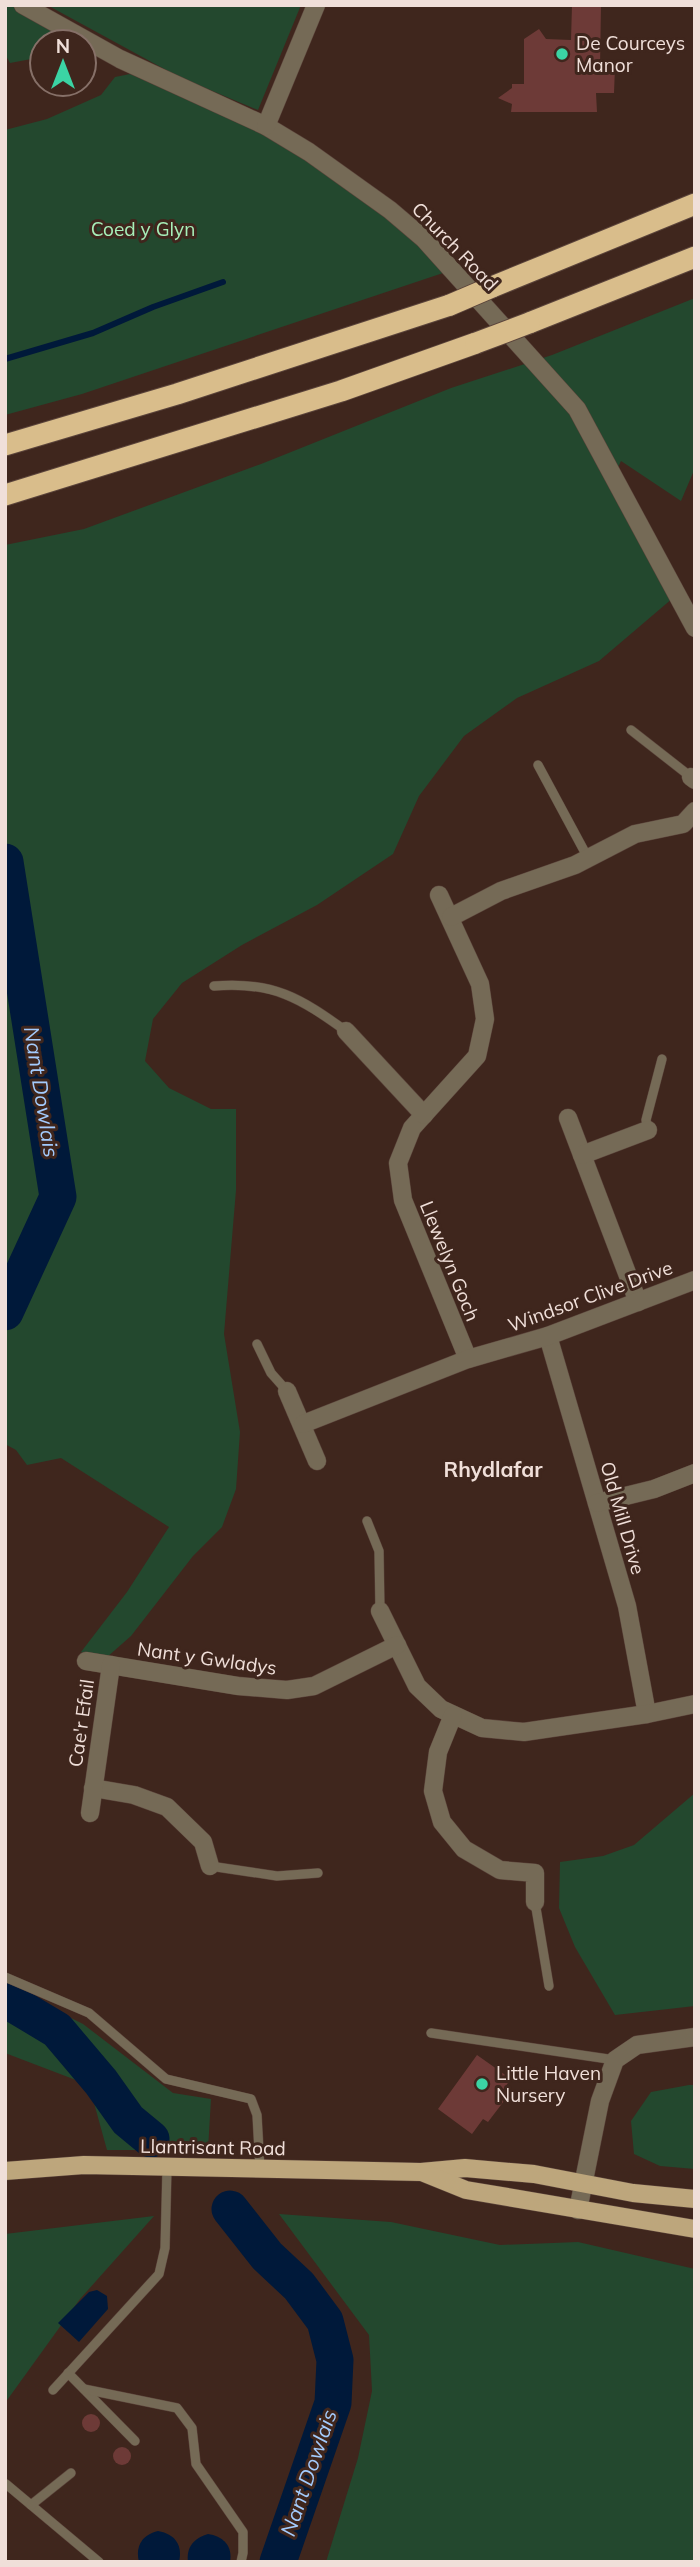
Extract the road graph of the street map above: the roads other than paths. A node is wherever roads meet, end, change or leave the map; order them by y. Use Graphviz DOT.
graph roads {
  1 [pos="23,5"];
  2 [pos="316,5"];
  3 [pos="266,126"];
  4 [pos="695,204"];
  5 [pos="695,257"];
  6 [pos="5,446"];
  7 [pos="5,495"];
  8 [pos="695,628"];
  9 [pos="631,730"];
  10 [pos="538,765"];
  11 [pos="693,778"];
  12 [pos="695,811"];
  13 [pos="588,858"];
  14 [pos="439,895"];
  15 [pos="451,917"];
  16 [pos="214,986"];
  17 [pos="346,1031"];
  18 [pos="663,1059"];
  19 [pos="424,1115"];
  20 [pos="568,1118"];
  21 [pos="648,1130"];
  22 [pos="582,1155"];
  23 [pos="695,1280"];
  24 [pos="638,1302"];
  25 [pos="548,1336"];
  26 [pos="257,1344"];
  27 [pos="468,1359"];
  28 [pos="287,1391"];
  29 [pos="303,1424"];
  30 [pos="317,1461"];
  31 [pos="695,1473"];
  32 [pos="597,1503"];
  33 [pos="367,1521"];
  34 [pos="380,1611"];
  35 [pos="397,1645"];
  36 [pos="86,1661"];
  37 [pos="111,1665"];
  38 [pos="695,1704"];
  39 [pos="647,1714"];
  40 [pos="453,1715"];
  41 [pos="93,1788"];
  42 [pos="90,1813"];
  43 [pos="210,1866"];
  44 [pos="318,1873"];
  45 [pos="535,1902"];
  46 [pos="5,1977"];
  47 [pos="549,1986"];
  48 [pos="431,2033"];
  49 [pos="695,2037"];
  50 [pos="615,2060"];
  51 [pos="167,2168"];
  52 [pos="260,2169"];
  53 [pos="5,2171"];
  54 [pos="421,2172"];
  55 [pos="583,2183"];
  56 [pos="695,2199"];
  57 [pos="578,2210"];
  58 [pos="695,2229"];
  59 [pos="68,2373"];
  60 [pos="84,2389"];
  61 [pos="53,2390"];
  62 [pos="135,2441"];
  63 [pos="71,2473"];
  64 [pos="6,2484"];
  65 [pos="31,2505"];
  66 [pos="99,2562"];
  67 [pos="240,2562"];
  1 -- 3 [label="street, Church Road"];
  2 -- 3 [label="street"];
  3 -- 8 [label="street, Church Road"];
  4 -- 6 [label="highway, bridge"];
  5 -- 7 [label="highway, bridge"];
  9 -- 11 [label="lane"];
  10 -- 13 [label="lane"];
  12 -- 13 [label="street"];
  13 -- 15 [label="street"];
  14 -- 15 [label="street, Llewelyn Goch"];
  15 -- 19 [label="street, Llewelyn Goch"];
  16 -- 17 [label="lane"];
  17 -- 19 [label="street"];
  18 -- 21 [label="lane"];
  19 -- 27 [label="street, Llewelyn Goch"];
  20 -- 22 [label="street"];
  21 -- 22 [label="street"];
  22 -- 24 [label="street"];
  23 -- 24 [label="street, Windsor Clive Drive"];
  24 -- 25 [label="street, Windsor Clive Drive"];
  25 -- 27 [label="street, Windsor Clive Drive"];
  25 -- 32 [label="street, Old Mill Drive"];
  26 -- 28 [label="lane"];
  27 -- 29 [label="street, Windsor Clive Drive"];
  28 -- 29 [label="street"];
  29 -- 30 [label="street"];
  31 -- 32 [label="street"];
  32 -- 39 [label="street, Old Mill Drive"];
  33 -- 34 [label="lane"];
  34 -- 35 [label="street"];
  35 -- 37 [label="street, Nant y Gwladys"];
  35 -- 40 [label="street"];
  36 -- 37 [label="street, Nant y Gwladys"];
  37 -- 41 [label="street, Cae'r Efail"];
  38 -- 39 [label="street"];
  39 -- 40 [label="street"];
  40 -- 45 [label="street"];
  41 -- 42 [label="street, Cae'r Efail"];
  41 -- 43 [label="street, Cae'r Efail"];
  43 -- 44 [label="lane"];
  45 -- 47 [label="lane"];
  46 -- 52 [label="lane"];
  48 -- 50 [label="lane"];
  49 -- 50 [label="street"];
  50 -- 55 [label="street"];
  51 -- 52 [label="main road, Llantrisant Road"];
  51 -- 53 [label="main road, Llantrisant Road"];
  51 -- 59 [label="lane"];
  52 -- 54 [label="main road, Llantrisant Road"];
  54 -- 55 [label="main road, Llantrisant Road"];
  54 -- 57 [label="main road, Llantrisant Road"];
  55 -- 56 [label="main road, Llantrisant Road"];
  55 -- 57 [label="street"];
  57 -- 58 [label="main road, Llantrisant Road"];
  59 -- 60 [label="lane"];
  59 -- 61 [label="lane"];
  60 -- 62 [label="lane"];
  60 -- 67 [label="lane"];
  63 -- 65 [label="lane"];
  64 -- 65 [label="lane"];
  65 -- 66 [label="lane"];
}
